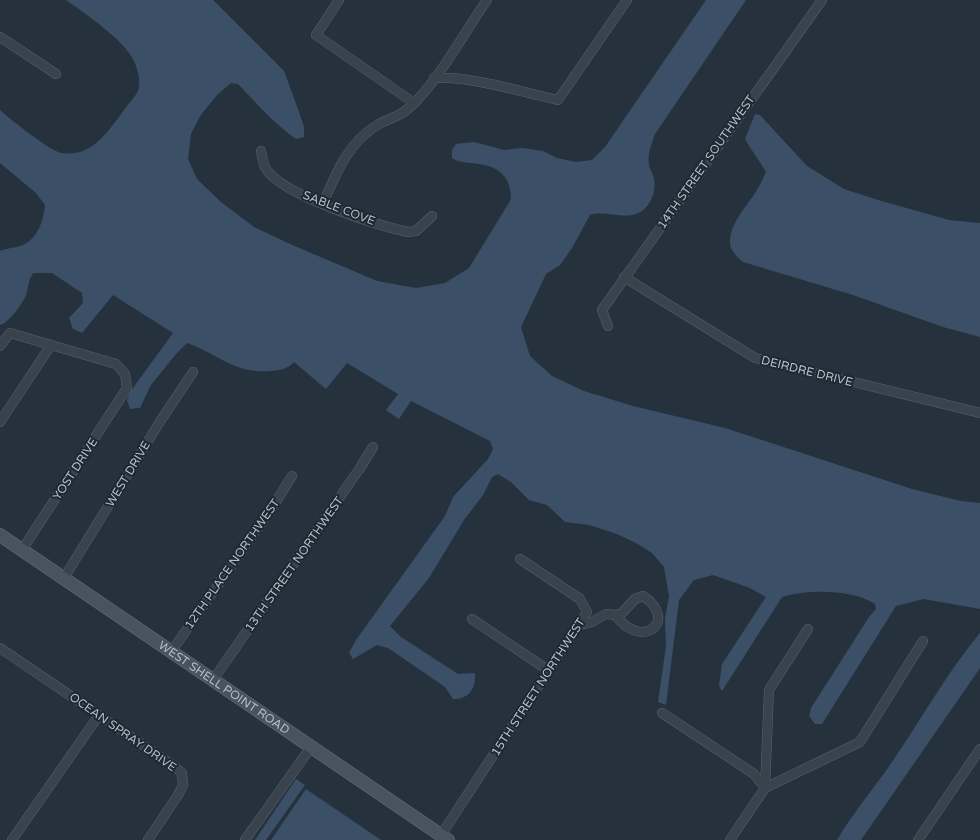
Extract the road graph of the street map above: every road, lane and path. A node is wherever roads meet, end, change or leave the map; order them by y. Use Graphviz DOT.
graph roads {
  1 [pos="339,0"];
  2 [pos="486,0"];
  3 [pos="627,0"];
  4 [pos="822,0"];
  5 [pos="0,37"];
  6 [pos="56,74"];
  7 [pos="434,78"];
  8 [pos="414,103"];
  9 [pos="261,151"];
  10 [pos="323,204"];
  11 [pos="432,216"];
  12 [pos="624,277"];
  13 [pos="608,326"];
  14 [pos="51,345"];
  15 [pos="0,346"];
  16 [pos="193,372"];
  17 [pos="980,413"];
  18 [pos="0,422"];
  19 [pos="373,447"];
  20 [pos="292,476"];
  21 [pos="0,534"];
  22 [pos="22,550"];
  23 [pos="520,559"];
  24 [pos="64,578"];
  25 [pos="615,615"];
  26 [pos="472,619"];
  27 [pos="580,625"];
  28 [pos="808,629"];
  29 [pos="923,641"];
  30 [pos="0,648"];
  31 [pos="171,652"];
  32 [pos="548,670"];
  33 [pos="213,680"];
  34 [pos="662,713"];
  35 [pos="99,714"];
  36 [pos="311,747"];
  37 [pos="980,749"];
  38 [pos="765,788"];
  39 [pos="445,838"];
  40 [pos="12,840"];
  41 [pos="148,840"];
  42 [pos="245,840"];
  43 [pos="730,840"];
  44 [pos="918,840"];
  1 -- 8 [label="street"];
  2 -- 7 [label="street"];
  3 -- 7 [label="street"];
  4 -- 12 [label="street, 14TH STREET SOUTHWEST"];
  5 -- 6 [label="street"];
  7 -- 8 [label="street"];
  8 -- 10 [label="street"];
  9 -- 10 [label="street, SABLE COVE"];
  10 -- 11 [label="street, SABLE COVE"];
  12 -- 13 [label="street, 14TH STREET SOUTHWEST"];
  12 -- 17 [label="street, DEIRDRE DRIVE"];
  14 -- 15 [label="street"];
  14 -- 18 [label="street"];
  14 -- 22 [label="street, YOST DRIVE"];
  16 -- 24 [label="street, WEST DRIVE"];
  19 -- 33 [label="street, 13TH STREET NORTHWEST"];
  20 -- 31 [label="street, 12TH PLACE NORTHWEST"];
  21 -- 22 [label="street, WEST SHELL POINT ROAD"];
  22 -- 24 [label="street, WEST SHELL POINT ROAD"];
  23 -- 27 [label="street, 15TH STREET NORTHWEST"];
  24 -- 31 [label="street, WEST SHELL POINT ROAD"];
  25 -- 25 [label="street"];
  25 -- 27 [label="street"];
  26 -- 32 [label="street"];
  27 -- 32 [label="street, 15TH STREET NORTHWEST"];
  28 -- 38 [label="street"];
  29 -- 38 [label="street"];
  30 -- 35 [label="street, OCEAN SPRAY DRIVE"];
  31 -- 33 [label="street, WEST SHELL POINT ROAD"];
  32 -- 39 [label="street, 15TH STREET NORTHWEST"];
  33 -- 36 [label="street, WEST SHELL POINT ROAD"];
  34 -- 38 [label="street"];
  35 -- 40 [label="street"];
  35 -- 41 [label="street, OCEAN SPRAY DRIVE"];
  36 -- 39 [label="street, WEST SHELL POINT ROAD"];
  36 -- 42 [label="street"];
  37 -- 44 [label="street"];
  38 -- 43 [label="street"];
}
